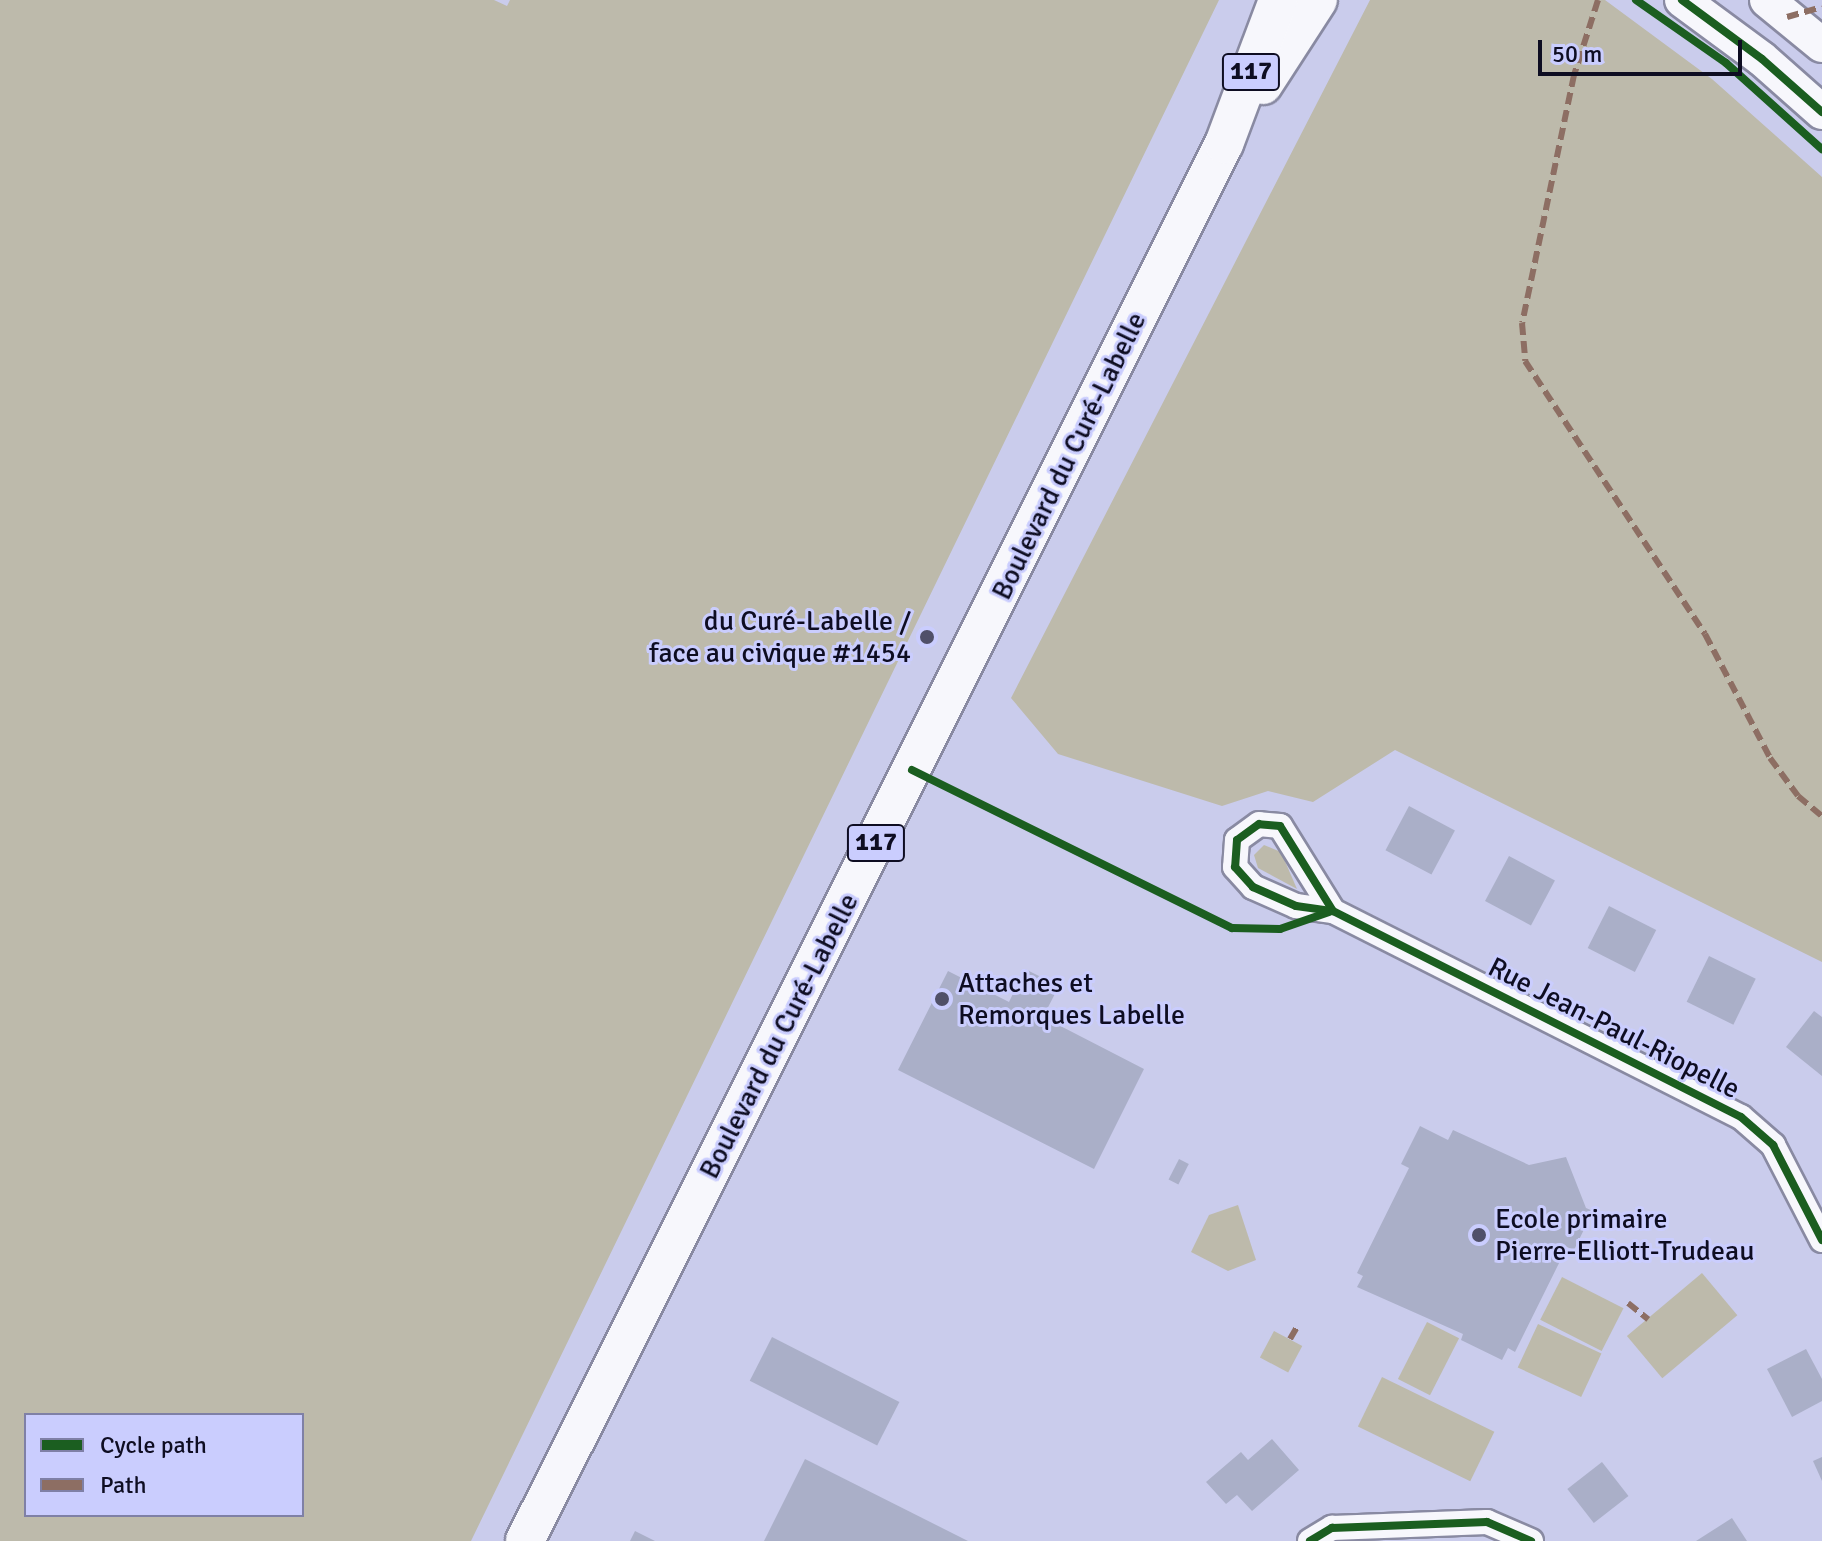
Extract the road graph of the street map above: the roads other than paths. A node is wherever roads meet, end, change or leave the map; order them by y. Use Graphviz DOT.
graph roads {
  1 [pos="1278,0"];
  2 [pos="1318,0"];
  3 [pos="1682,0"];
  4 [pos="1767,0"];
  5 [pos="1822,45"];
  6 [pos="1822,112"];
  7 [pos="1224,144"];
  8 [pos="1333,911"];
  9 [pos="1822,1240"];
  10 [pos="525,1541"];
  11 [pos="1310,1541"];
  12 [pos="1531,1541"];
  1 -- 7 [label="main road, Boulevard du Curé-Labelle / 117"];
  2 -- 7 [label="main road, Boulevard du Curé-Labelle / 117"];
  3 -- 6 [label="street"];
  4 -- 5 [label="street"];
  7 -- 10 [label="main road, Boulevard du Curé-Labelle / 117"];
  8 -- 9 [label="street, Rue Jean-Paul-Riopelle"];
  11 -- 12 [label="street"];
}
